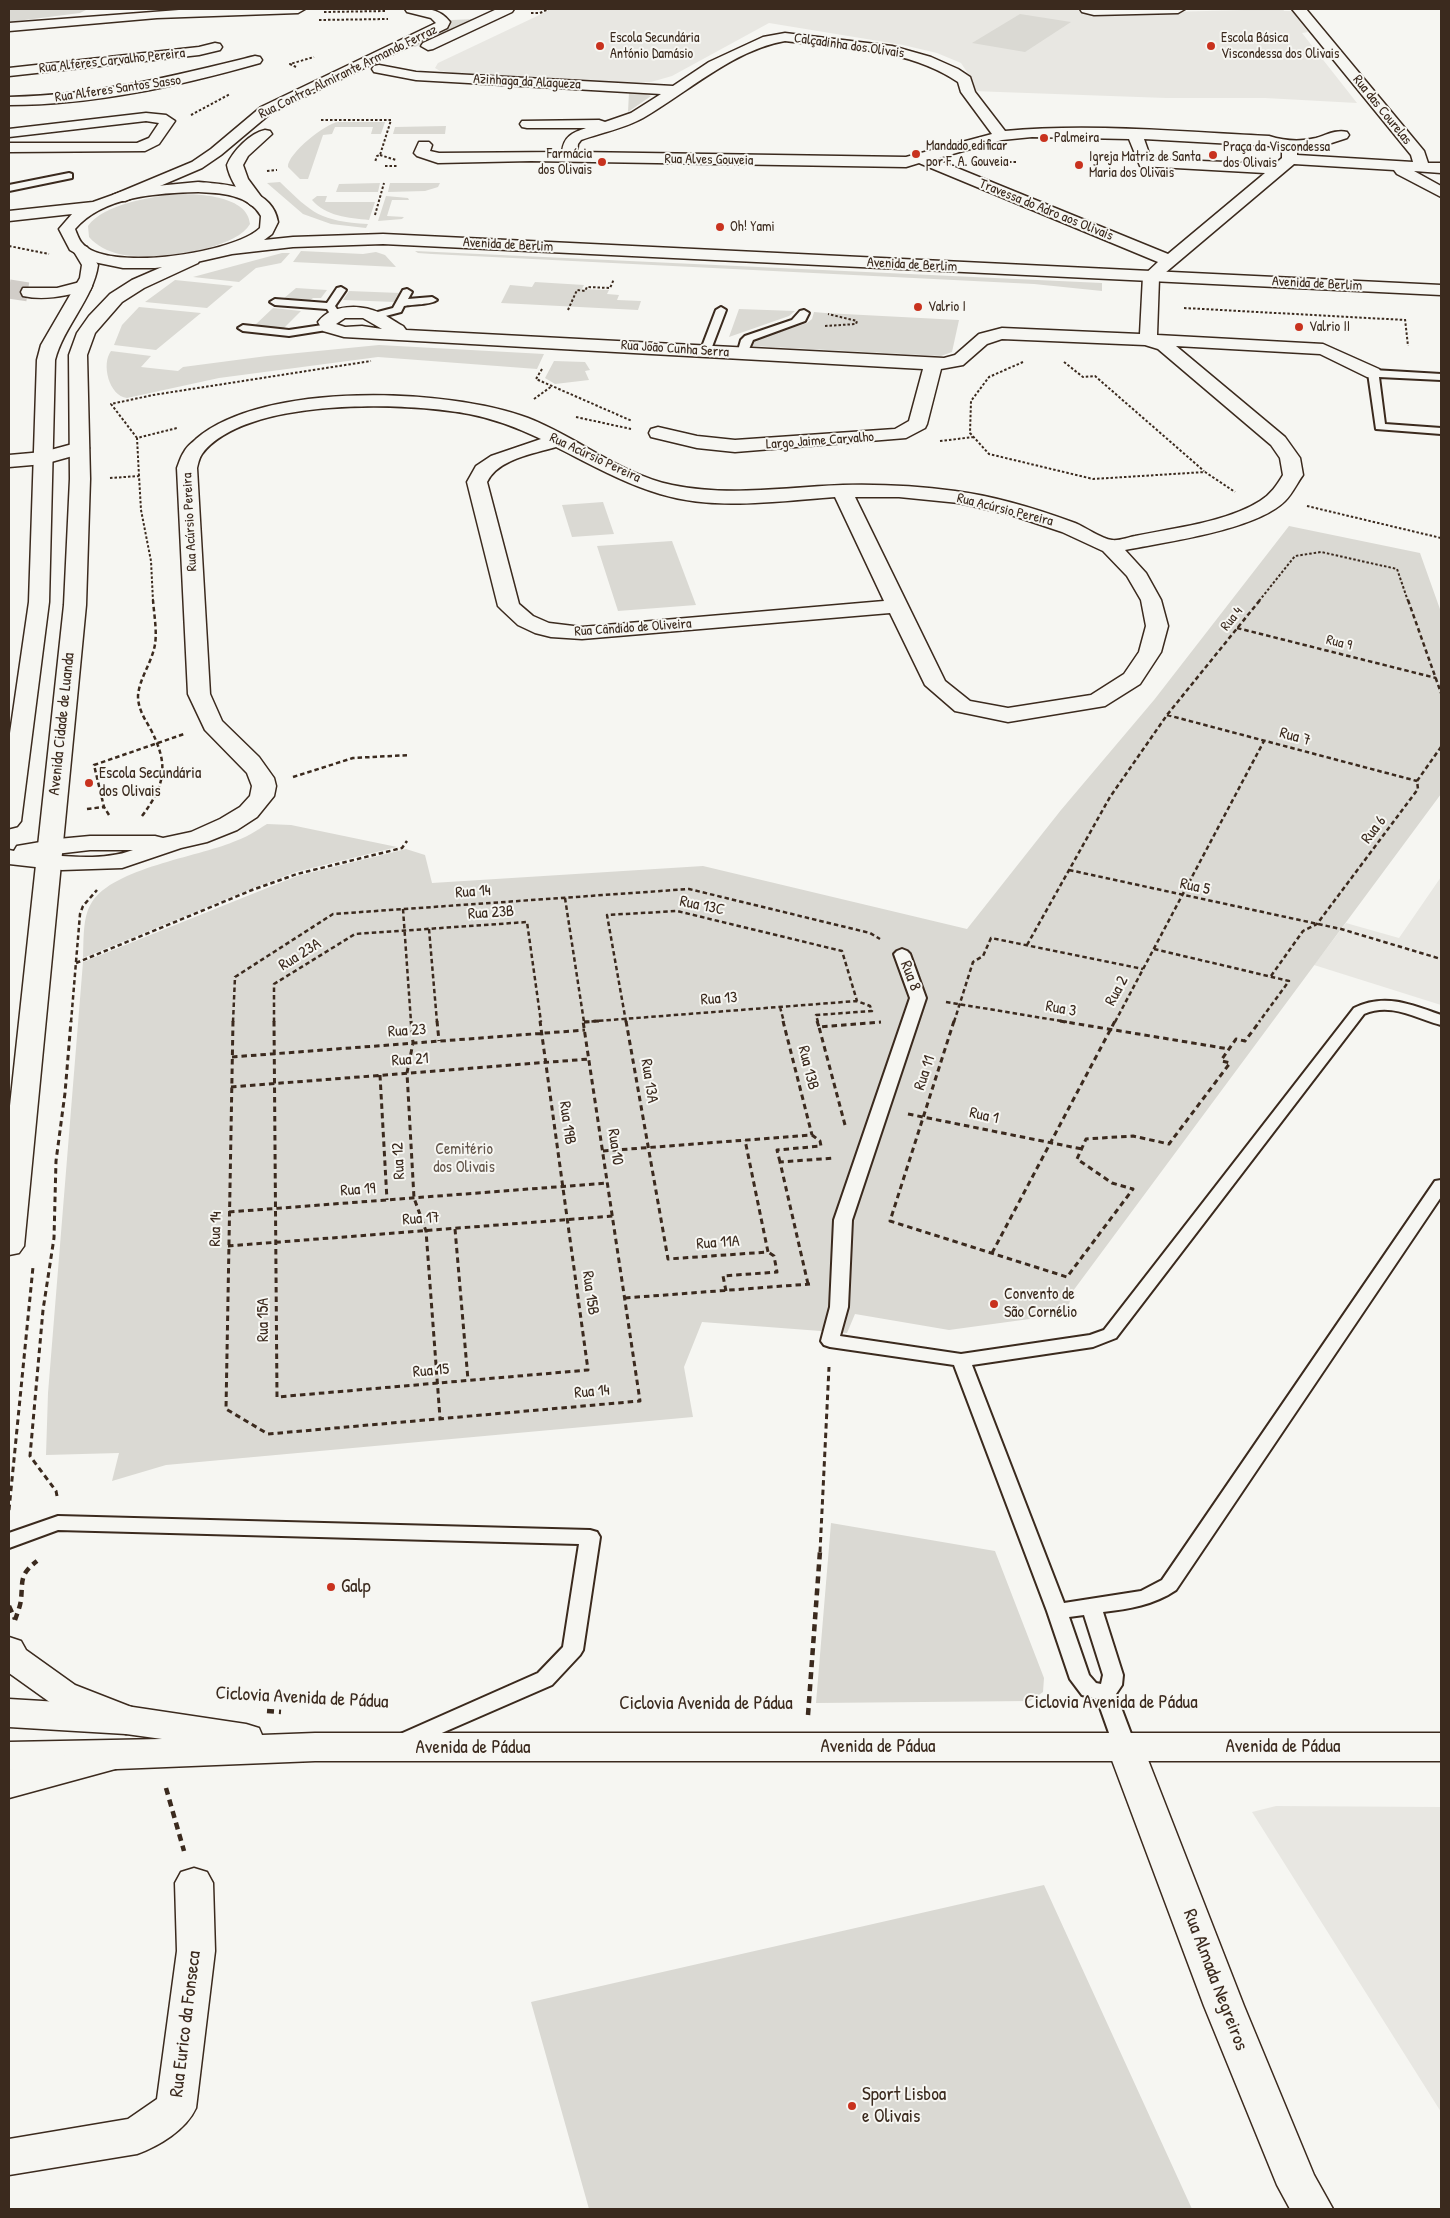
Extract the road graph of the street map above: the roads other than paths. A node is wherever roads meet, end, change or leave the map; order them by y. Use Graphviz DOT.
graph roads {
  1 [pos="133,9"];
  2 [pos="298,9"];
  3 [pos="412,9"];
  4 [pos="507,9"];
  5 [pos="1087,9"];
  6 [pos="1178,9"];
  7 [pos="1299,9"];
  8 [pos="9,27"];
  9 [pos="215,47"];
  10 [pos="255,60"];
  11 [pos="379,69"];
  12 [pos="9,72"];
  13 [pos="534,82"];
  14 [pos="675,90"];
  15 [pos="9,101"];
  16 [pos="299,110"];
  17 [pos="527,124"];
  18 [pos="615,124"];
  19 [pos="276,125"];
  20 [pos="9,133"];
  21 [pos="1135,134"];
  22 [pos="1342,135"];
  23 [pos="1001,136"];
  24 [pos="424,145"];
  25 [pos="9,148"];
  26 [pos="531,156"];
  27 [pos="569,158"];
  28 [pos="1286,158"];
  29 [pos="923,159"];
  30 [pos="1209,166"];
  31 [pos="1401,166"];
  32 [pos="1421,167"];
  33 [pos="1441,168"];
  34 [pos="69,176"];
  35 [pos="9,188"];
  36 [pos="1441,192"];
  37 [pos="119,198"];
  38 [pos="1245,200"];
  39 [pos="102,204"];
  40 [pos="262,205"];
  41 [pos="9,216"];
  42 [pos="9,226"];
  43 [pos="30,230"];
  44 [pos="51,235"];
  45 [pos="383,239"];
  46 [pos="76,246"];
  47 [pos="233,249"];
  48 [pos="192,259"];
  49 [pos="1168,262"];
  50 [pos="1151,276"];
  51 [pos="84,286"];
  52 [pos="341,290"];
  53 [pos="1441,290"];
  54 [pos="407,292"];
  55 [pos="432,300"];
  56 [pos="275,302"];
  57 [pos="401,304"];
  58 [pos="721,310"];
  59 [pos="69,311"];
  60 [pos="804,313"];
  61 [pos="375,317"];
  62 [pos="335,320"];
  63 [pos="243,328"];
  64 [pos="418,335"];
  65 [pos="1148,340"];
  66 [pos="705,352"];
  67 [pos="742,354"];
  68 [pos="933,364"];
  69 [pos="1373,373"];
  70 [pos="1441,377"];
  71 [pos="1441,431"];
  72 [pos="658,433"];
  73 [pos="557,440"];
  74 [pos="80,448"];
  75 [pos="9,449"];
  76 [pos="44,452"];
  77 [pos="9,462"];
  78 [pos="842,491"];
  79 [pos="1110,547"];
  80 [pos="897,606"];
  81 [pos="9,821"];
  82 [pos="48,855"];
  83 [pos="9,856"];
  84 [pos="902,954"];
  85 [pos="1441,1020"];
  86 [pos="14,1098"];
  87 [pos="1441,1185"];
  88 [pos="9,1246"];
  89 [pos="961,1360"];
  90 [pos="9,1541"];
  91 [pos="1091,1606"];
  92 [pos="1057,1610"];
  93 [pos="14,1631"];
  94 [pos="1105,1694"];
  95 [pos="9,1713"];
  96 [pos="126,1720"];
  97 [pos="1125,1747"];
  98 [pos="315,1748"];
  99 [pos="390,1748"];
  100 [pos="1441,1748"];
  101 [pos="117,1755"];
  102 [pos="9,1756"];
  103 [pos="9,1784"];
  104 [pos="194,1883"];
  105 [pos="9,2157"];
  106 [pos="1312,2209"];
  1 -- 8 [label="street"];
  2 -- 8 [label="street"];
  3 -- 37 [label="street, Rua Contra-Almirante Armando Ferraz"];
  4 -- 11 [label="street, Rua Contra-Almirante Armando Ferraz"];
  5 -- 6 [label="street"];
  7 -- 32 [label="street, Rua das Courelas"];
  9 -- 12 [label="street, Rua Alferes Carvalho Pereira"];
  10 -- 15 [label="street, Rua Alferes Santos Sasso"];
  11 -- 13 [label="street, Azinhaga da Alagueza"];
  11 -- 16 [label="street, Rua Contra-Almirante Armando Ferraz"];
  13 -- 14 [label="street, Azinhaga da Alagueza"];
  13 -- 17 [label="street"];
  14 -- 18 [label="street"];
  14 -- 23 [label="street, Calçadinha dos Olivais"];
  17 -- 18 [label="street"];
  17 -- 26 [label="street"];
  18 -- 27 [label="street"];
  19 -- 40 [label="street, Rua Contra-Almirante Armando Ferraz"];
  20 -- 25 [label="street"];
  21 -- 23 [label="street"];
  21 -- 28 [label="street"];
  21 -- 30 [label="street"];
  22 -- 28 [label="street"];
  23 -- 29 [label="street, Rua Alves Gouveia"];
  24 -- 26 [label="street, Rua Alves Gouveia"];
  26 -- 27 [label="street, Rua Alves Gouveia"];
  27 -- 29 [label="street, Rua Alves Gouveia"];
  28 -- 30 [label="street"];
  28 -- 31 [label="street"];
  28 -- 38 [label="street"];
  29 -- 49 [label="street, Travessa do Adro aos Olivais"];
  30 -- 38 [label="street"];
  31 -- 32 [label="street"];
  31 -- 36 [label="street"];
  32 -- 33 [label="street"];
  34 -- 35 [label="lane"];
  37 -- 39 [label="street"];
  37 -- 40 [label="street, Avenida de Berlim"];
  38 -- 49 [label="street"];
  39 -- 41 [label="street"];
  39 -- 46 [label="street"];
  40 -- 45 [label="street, Avenida de Berlim"];
  40 -- 47 [label="street"];
  42 -- 43 [label="street"];
  44 -- 46 [label="street"];
  45 -- 47 [label="street, Avenida de Berlim"];
  45 -- 50 [label="street, Avenida de Berlim"];
  46 -- 48 [label="street"];
  46 -- 51 [label="street"];
  47 -- 48 [label="street"];
  48 -- 74 [label="street, Avenida Cidade de Luanda"];
  49 -- 50 [label="street"];
  50 -- 53 [label="street, Avenida de Berlim"];
  50 -- 65 [label="street"];
  51 -- 59 [label="street"];
  51 -- 59 [label="street"];
  52 -- 62 [label="lane"];
  54 -- 57 [label="lane"];
  55 -- 57 [label="lane"];
  56 -- 62 [label="lane"];
  57 -- 61 [label="lane"];
  58 -- 66 [label="lane"];
  59 -- 76 [label="street"];
  60 -- 67 [label="lane"];
  61 -- 62 [label="street"];
  61 -- 64 [label="street, Rua João Cunha Serra"];
  62 -- 63 [label="lane"];
  62 -- 64 [label="street, Rua João Cunha Serra"];
  64 -- 66 [label="street, Rua João Cunha Serra"];
  65 -- 68 [label="street, Rua João Cunha Serra"];
  65 -- 69 [label="street, Rua João Cunha Serra"];
  65 -- 79 [label="street"];
  66 -- 67 [label="street, Rua João Cunha Serra"];
  67 -- 68 [label="street, Rua João Cunha Serra"];
  68 -- 72 [label="street, Largo Jaime Carvalho"];
  69 -- 70 [label="lane"];
  69 -- 71 [label="lane"];
  73 -- 78 [label="street, Rua Acúrsio Pereira"];
  73 -- 80 [label="street, Rua Cândido de Oliveira"];
  73 -- 82 [label="street, Rua Acúrsio Pereira"];
  74 -- 76 [label="street"];
  74 -- 82 [label="street, Avenida Cidade de Luanda"];
  75 -- 76 [label="street"];
  76 -- 77 [label="street"];
  76 -- 81 [label="street"];
  78 -- 79 [label="street, Rua Acúrsio Pereira"];
  78 -- 80 [label="street"];
  79 -- 80 [label="street, Rua Acúrsio Pereira"];
  82 -- 83 [label="street"];
  82 -- 86 [label="street, Avenida Cidade de Luanda"];
  84 -- 89 [label="lane, Rua 8"];
  85 -- 89 [label="lane"];
  86 -- 88 [label="street, Avenida Cidade de Luanda"];
  87 -- 91 [label="lane"];
  89 -- 92 [label="lane"];
  90 -- 99 [label="lane"];
  91 -- 92 [label="lane"];
  91 -- 94 [label="lane"];
  92 -- 94 [label="lane"];
  93 -- 96 [label="street"];
  94 -- 97 [label="lane"];
  95 -- 96 [label="street, Avenida de Pádua"];
  96 -- 98 [label="street, Avenida de Pádua"];
  97 -- 99 [label="street, Avenida de Pádua"];
  97 -- 100 [label="street, Avenida de Pádua"];
  97 -- 106 [label="street, Rua Almada Negreiros"];
  98 -- 99 [label="street, Avenida de Pádua"];
  98 -- 101 [label="street, Avenida de Pádua"];
  101 -- 102 [label="street, Avenida de Pádua"];
  101 -- 103 [label="street"];
  104 -- 105 [label="street, Rua Eurico da Fonseca"];
}
